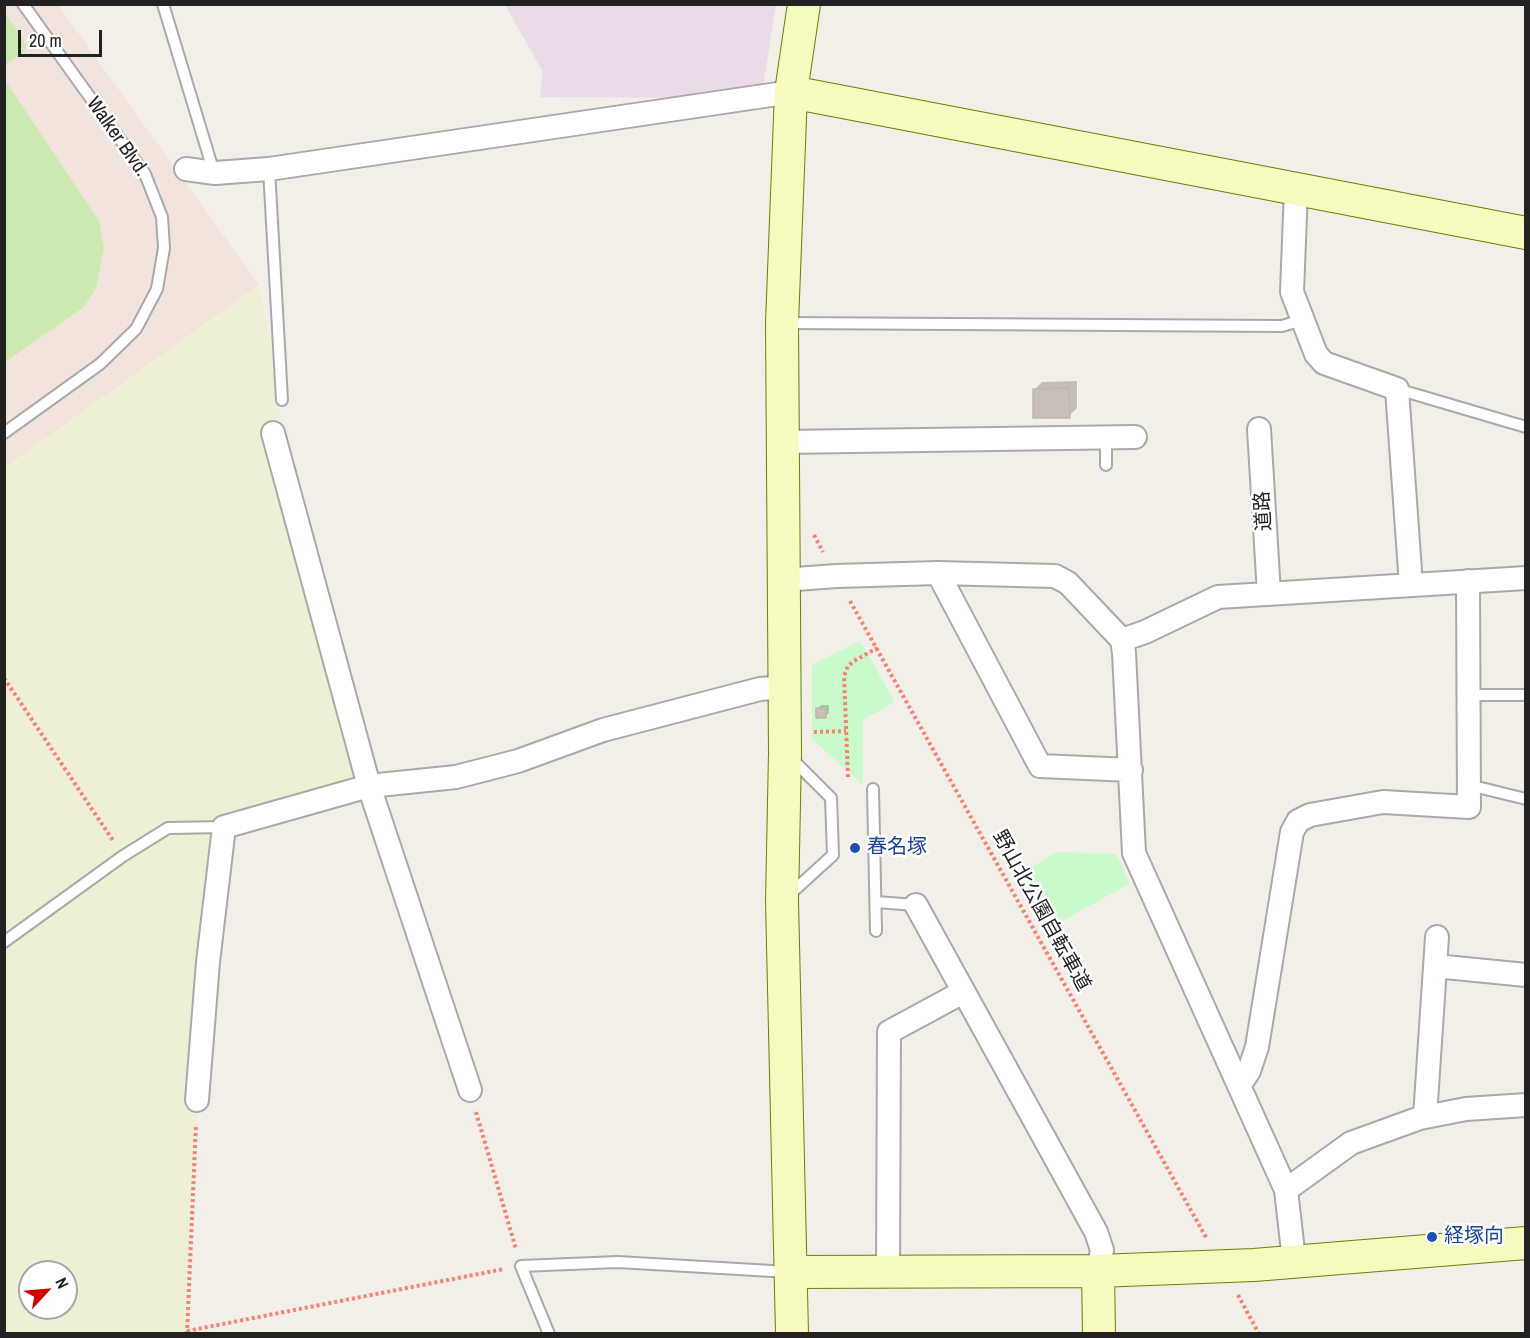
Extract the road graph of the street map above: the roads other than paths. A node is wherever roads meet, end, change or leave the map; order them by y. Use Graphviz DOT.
graph roads {
  1 [pos="23,4"];
  2 [pos="163,4"];
  3 [pos="804,4"];
  4 [pos="791,92"];
  5 [pos="186,169"];
  6 [pos="269,169"];
  7 [pos="214,173"];
  8 [pos="1296,189"];
  9 [pos="1526,233"];
  10 [pos="1302,320"];
  11 [pos="782,323"];
  12 [pos="1397,390"];
  13 [pos="282,400"];
  14 [pos="1526,427"];
  15 [pos="1259,429"];
  16 [pos="4,433"];
  17 [pos="273,434"];
  18 [pos="1106,437"];
  19 [pos="1135,437"];
  20 [pos="783,442"];
  21 [pos="1106,465"];
  22 [pos="938,573"];
  23 [pos="1526,578"];
  24 [pos="783,580"];
  25 [pos="1468,581"];
  26 [pos="1411,585"];
  27 [pos="1269,594"];
  28 [pos="1122,640"];
  29 [pos="785,687"];
  30 [pos="1470,695"];
  31 [pos="1526,695"];
  32 [pos="796,742"];
  33 [pos="1131,770"];
  34 [pos="1469,784"];
  35 [pos="369,786"];
  36 [pos="873,789"];
  37 [pos="1526,799"];
  38 [pos="224,827"];
  39 [pos="782,901"];
  40 [pos="876,902"];
  41 [pos="916,904"];
  42 [pos="876,931"];
  43 [pos="1437,937"];
  44 [pos="4,942"];
  45 [pos="1435,966"];
  46 [pos="1526,975"];
  47 [pos="963,992"];
  48 [pos="1239,1086"];
  49 [pos="470,1090"];
  50 [pos="197,1100"];
  51 [pos="1526,1105"];
  52 [pos="1425,1117"];
  53 [pos="1286,1190"];
  54 [pos="1526,1243"];
  55 [pos="1294,1260"];
  56 [pos="888,1271"];
  57 [pos="1098,1271"];
  58 [pos="792,1272"];
  59 [pos="549,1334"];
  60 [pos="792,1334"];
  61 [pos="1099,1334"];
  1 -- 16 [label="lane, Walker Blvd."];
  2 -- 7 [label="lane"];
  3 -- 4 [label="street"];
  4 -- 6 [label="street"];
  4 -- 8 [label="street"];
  4 -- 11 [label="street"];
  5 -- 7 [label="street"];
  6 -- 7 [label="street"];
  6 -- 13 [label="lane"];
  8 -- 9 [label="street"];
  8 -- 10 [label="street"];
  10 -- 11 [label="lane"];
  10 -- 12 [label="street"];
  11 -- 20 [label="street"];
  12 -- 14 [label="lane"];
  12 -- 26 [label="street"];
  15 -- 27 [label="street, 道路"];
  17 -- 35 [label="street"];
  18 -- 19 [label="street"];
  18 -- 20 [label="street"];
  18 -- 21 [label="lane"];
  20 -- 24 [label="street"];
  22 -- 24 [label="street"];
  22 -- 28 [label="street"];
  22 -- 33 [label="street"];
  23 -- 25 [label="street"];
  24 -- 29 [label="street"];
  25 -- 26 [label="street"];
  25 -- 30 [label="street"];
  26 -- 27 [label="street"];
  27 -- 28 [label="street"];
  28 -- 33 [label="street"];
  29 -- 32 [label="street"];
  29 -- 35 [label="street"];
  30 -- 31 [label="lane"];
  30 -- 34 [label="street"];
  32 -- 39 [label="street"];
  32 -- 39 [label="lane"];
  33 -- 48 [label="street"];
  34 -- 37 [label="lane"];
  34 -- 48 [label="street"];
  35 -- 38 [label="street"];
  35 -- 49 [label="street"];
  36 -- 40 [label="lane"];
  38 -- 44 [label="lane"];
  38 -- 50 [label="street"];
  39 -- 58 [label="street"];
  40 -- 41 [label="lane"];
  40 -- 42 [label="lane"];
  41 -- 47 [label="street"];
  43 -- 45 [label="street"];
  45 -- 46 [label="street"];
  45 -- 52 [label="street"];
  47 -- 56 [label="street"];
  47 -- 57 [label="street"];
  48 -- 53 [label="street"];
  51 -- 52 [label="street"];
  52 -- 53 [label="street"];
  53 -- 55 [label="street"];
  54 -- 55 [label="street"];
  55 -- 57 [label="street"];
  56 -- 57 [label="street"];
  56 -- 58 [label="street"];
  57 -- 61 [label="street"];
  58 -- 59 [label="lane"];
  58 -- 60 [label="street"];
}
